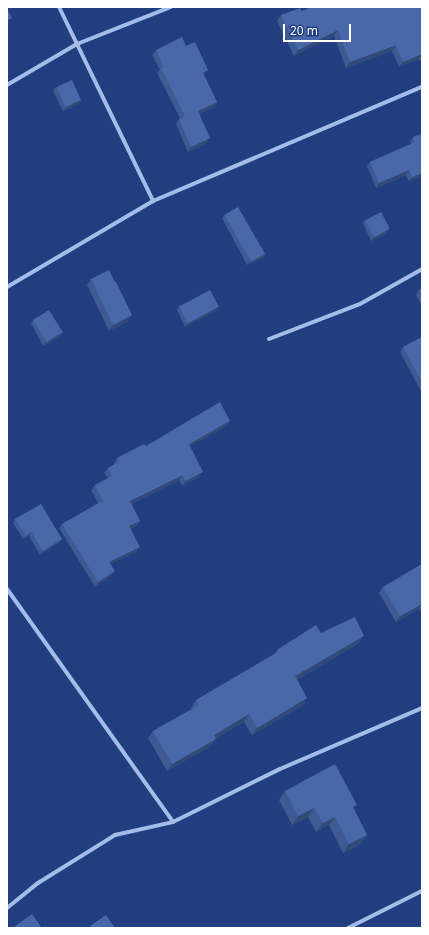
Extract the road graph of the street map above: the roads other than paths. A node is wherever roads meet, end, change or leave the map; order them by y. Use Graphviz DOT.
graph roads {
  1 [pos="59,7"];
  2 [pos="171,7"];
  3 [pos="77,44"];
  4 [pos="7,85"];
  5 [pos="422,87"];
  6 [pos="152,202"];
  7 [pos="422,268"];
  8 [pos="7,287"];
  9 [pos="269,339"];
  10 [pos="7,589"];
  11 [pos="422,708"];
  12 [pos="173,822"];
  13 [pos="422,891"];
  14 [pos="7,908"];
  15 [pos="348,928"];
  1 -- 3 [label="street"];
  2 -- 3 [label="street"];
  3 -- 4 [label="street"];
  3 -- 6 [label="street"];
  5 -- 6 [label="street"];
  6 -- 8 [label="street"];
  7 -- 9 [label="street"];
  10 -- 12 [label="street"];
  11 -- 12 [label="street"];
  12 -- 14 [label="street"];
  13 -- 15 [label="street"];
}
